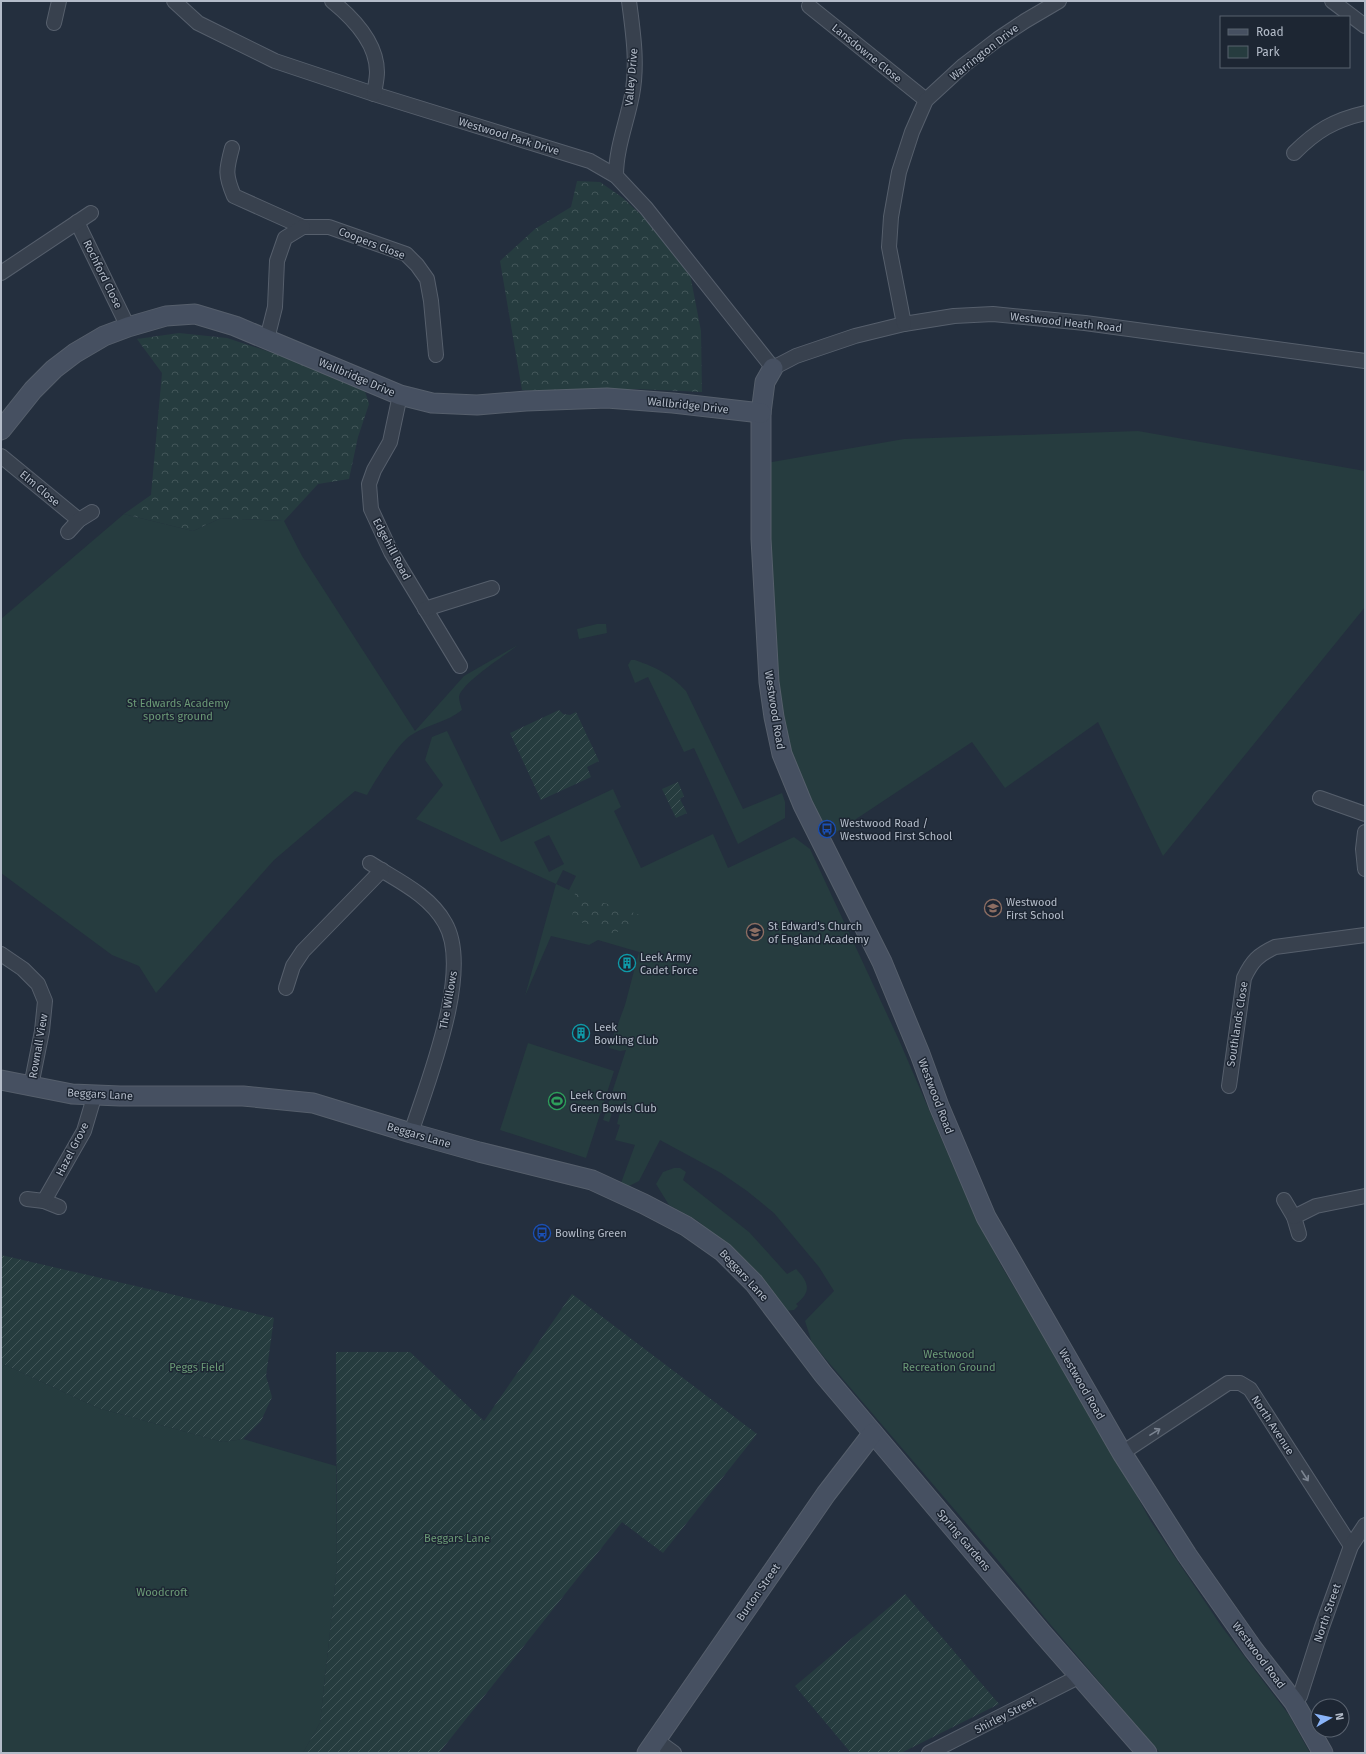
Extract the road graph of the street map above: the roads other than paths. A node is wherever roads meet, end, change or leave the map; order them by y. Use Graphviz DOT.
graph roads {
  1 [pos="59,1"];
  2 [pos="174,1"];
  3 [pos="332,1"];
  4 [pos="629,1"];
  5 [pos="1059,1"];
  6 [pos="1332,1"];
  7 [pos="809,6"];
  8 [pos="54,23"];
  9 [pos="1365,26"];
  10 [pos="374,94"];
  11 [pos="926,100"];
  12 [pos="1365,113"];
  13 [pos="232,148"];
  14 [pos="1294,153"];
  15 [pos="616,176"];
  16 [pos="91,213"];
  17 [pos="77,222"];
  18 [pos="303,227"];
  19 [pos="1,272"];
  20 [pos="904,324"];
  21 [pos="128,327"];
  22 [pos="267,339"];
  23 [pos="436,355"];
  24 [pos="1365,361"];
  25 [pos="773,368"];
  26 [pos="400,395"];
  27 [pos="761,413"];
  28 [pos="1,430"];
  29 [pos="1,456"];
  30 [pos="92,512"];
  31 [pos="79,520"];
  32 [pos="68,532"];
  33 [pos="492,588"];
  34 [pos="425,609"];
  35 [pos="460,666"];
  36 [pos="1320,798"];
  37 [pos="1365,814"];
  38 [pos="1365,832"];
  39 [pos="370,863"];
  40 [pos="1365,869"];
  41 [pos="382,870"];
  42 [pos="1365,935"];
  43 [pos="1,954"];
  44 [pos="286,988"];
  45 [pos="1,1080"];
  46 [pos="31,1086"];
  47 [pos="1229,1086"];
  48 [pos="95,1094"];
  49 [pos="411,1134"];
  50 [pos="1365,1196"];
  51 [pos="27,1199"];
  52 [pos="1284,1200"];
  53 [pos="44,1201"];
  54 [pos="59,1207"];
  55 [pos="1294,1217"];
  56 [pos="1299,1234"];
  57 [pos="786,1324"];
  58 [pos="873,1433"];
  59 [pos="1122,1453"];
  60 [pos="1365,1525"];
  61 [pos="1351,1546"];
  62 [pos="1080,1676"];
  63 [pos="1294,1702"];
  64 [pos="652,1746"];
  65 [pos="674,1753"];
  66 [pos="929,1753"];
  67 [pos="1147,1753"];
  68 [pos="1323,1753"];
  1 -- 8 [label="street"];
  2 -- 10 [label="street, Westwood Park Drive"];
  3 -- 10 [label="street"];
  4 -- 15 [label="street, Valley Drive"];
  5 -- 11 [label="street, Warrington Drive"];
  6 -- 9 [label="street"];
  7 -- 11 [label="street, Lansdowne Close"];
  10 -- 15 [label="street, Westwood Park Drive"];
  11 -- 20 [label="street, Warrington Drive"];
  12 -- 14 [label="street"];
  13 -- 18 [label="street, Coopers Close"];
  15 -- 25 [label="street, Westwood Park Drive"];
  16 -- 17 [label="street"];
  17 -- 19 [label="street"];
  17 -- 21 [label="street, Rochford Close"];
  18 -- 22 [label="street"];
  18 -- 23 [label="street, Coopers Close"];
  20 -- 24 [label="street, Westwood Heath Road"];
  20 -- 25 [label="street, Westwood Heath Road"];
  21 -- 22 [label="street, Wallbridge Drive"];
  21 -- 28 [label="street, Wallbridge Drive"];
  22 -- 26 [label="street, Wallbridge Drive"];
  25 -- 27 [label="street, Westwood Road"];
  26 -- 27 [label="street, Wallbridge Drive"];
  26 -- 34 [label="street, Edgehill Road"];
  27 -- 59 [label="street, Westwood Road"];
  29 -- 31 [label="street, Elm Close"];
  30 -- 31 [label="street"];
  31 -- 32 [label="street"];
  33 -- 34 [label="street"];
  34 -- 35 [label="street, Edgehill Road"];
  36 -- 37 [label="street"];
  38 -- 40 [label="street"];
  39 -- 41 [label="street, The Willows"];
  41 -- 44 [label="street"];
  41 -- 49 [label="street, The Willows"];
  42 -- 47 [label="street, Southlands Close"];
  43 -- 46 [label="street, Rownall View"];
  45 -- 46 [label="street, Beggars Lane"];
  46 -- 48 [label="street, Beggars Lane"];
  48 -- 49 [label="street, Beggars Lane"];
  48 -- 53 [label="street, Hazel Grove"];
  49 -- 57 [label="street, Beggars Lane"];
  50 -- 55 [label="street"];
  51 -- 53 [label="street"];
  52 -- 55 [label="street"];
  53 -- 54 [label="street"];
  55 -- 56 [label="street"];
  57 -- 58 [label="street, Spring Gardens"];
  58 -- 62 [label="street, Spring Gardens"];
  58 -- 64 [label="street, Burton Street"];
  59 -- 61 [label="street, North Avenue, one-way"];
  59 -- 63 [label="street, Westwood Road"];
  60 -- 61 [label="street, North Street"];
  61 -- 63 [label="street, North Street"];
  62 -- 66 [label="street, Shirley Street"];
  62 -- 67 [label="street, Spring Gardens"];
  63 -- 68 [label="street, Westwood Road"];
  64 -- 65 [label="street"];
}
